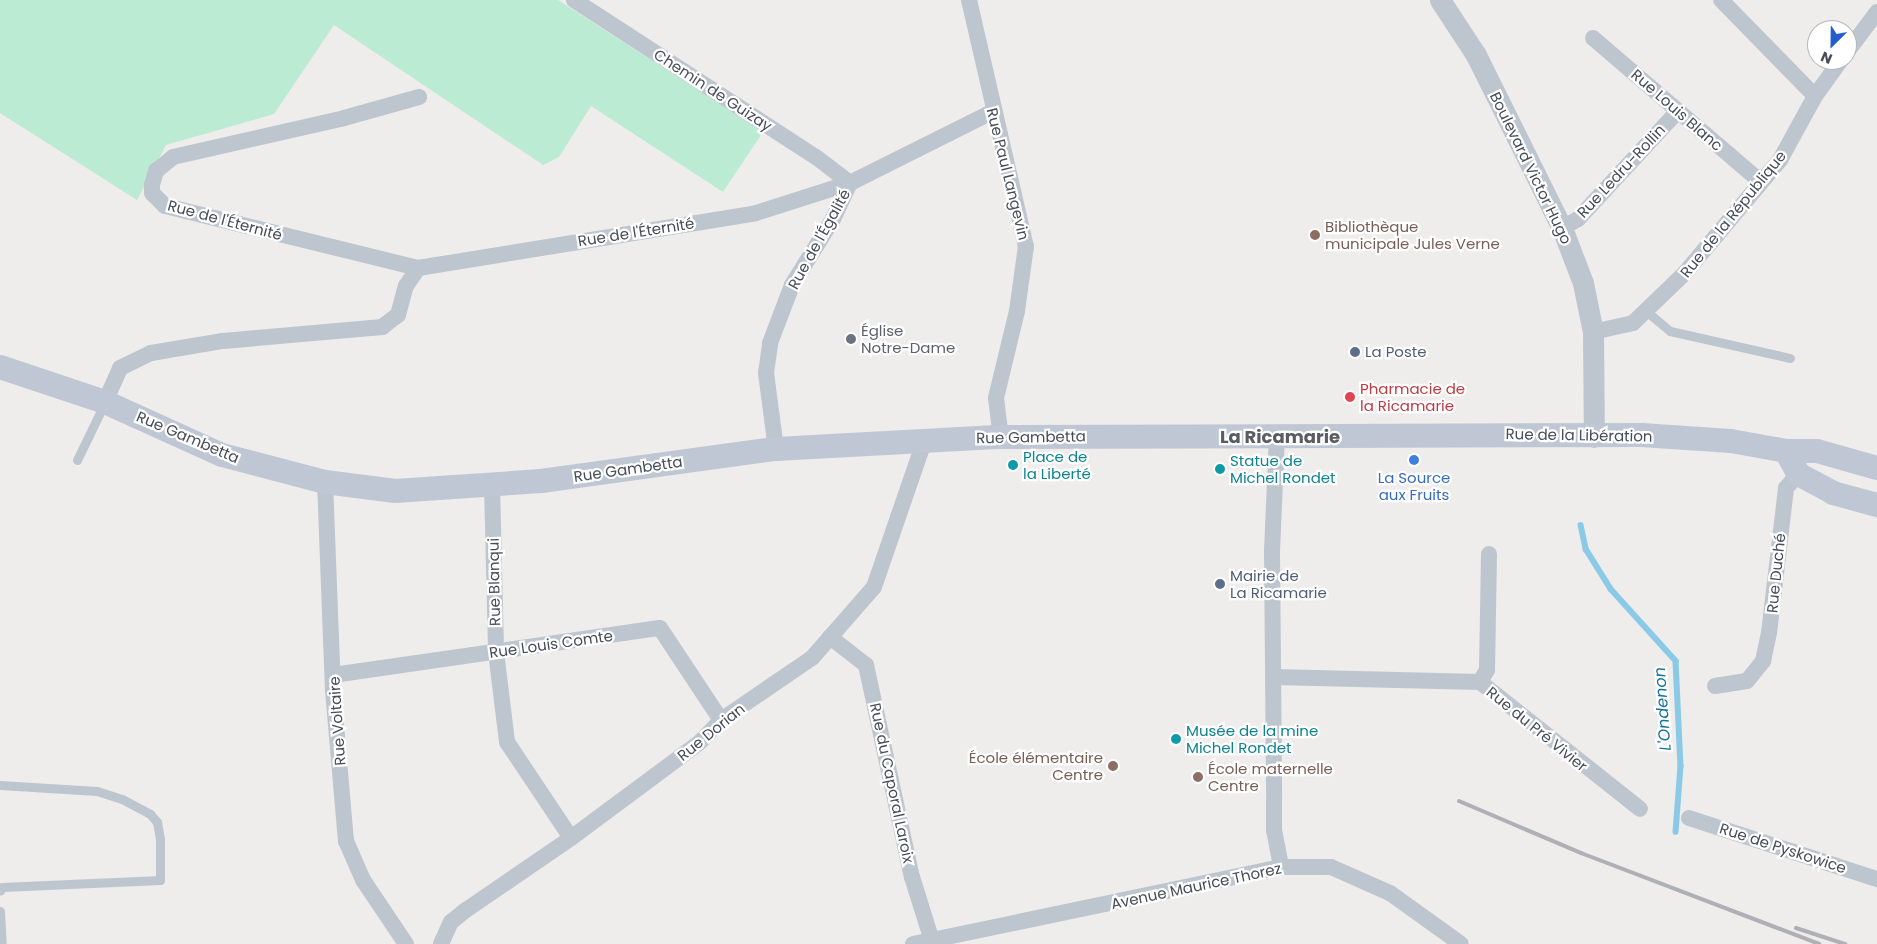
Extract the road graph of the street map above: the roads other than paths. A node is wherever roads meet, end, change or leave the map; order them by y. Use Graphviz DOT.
graph roads {
  1 [pos="574,0"];
  2 [pos="969,0"];
  3 [pos="1440,0"];
  4 [pos="1721,0"];
  5 [pos="1877,12"];
  6 [pos="1593,38"];
  7 [pos="1857,39"];
  8 [pos="1834,70"];
  9 [pos="1816,96"];
  10 [pos="419,97"];
  11 [pos="1678,111"];
  12 [pos="992,112"];
  13 [pos="1761,182"];
  14 [pos="850,183"];
  15 [pos="1562,228"];
  16 [pos="418,268"];
  17 [pos="1646,311"];
  18 [pos="1593,332"];
  19 [pos="1790,358"];
  20 [pos="0,367"];
  21 [pos="105,402"];
  22 [pos="1277,436"];
  23 [pos="1001,437"];
  24 [pos="1594,437"];
  25 [pos="925,439"];
  26 [pos="776,449"];
  27 [pos="1786,451"];
  28 [pos="77,460"];
  29 [pos="1877,468"];
  30 [pos="1798,474"];
  31 [pos="325,482"];
  32 [pos="492,485"];
  33 [pos="1877,505"];
  34 [pos="1488,554"];
  35 [pos="830,637"];
  36 [pos="496,652"];
  37 [pos="333,675"];
  38 [pos="1274,677"];
  39 [pos="1480,682"];
  40 [pos="1715,686"];
  41 [pos="721,720"];
  42 [pos="0,785"];
  43 [pos="1640,809"];
  44 [pos="1689,818"];
  45 [pos="571,838"];
  46 [pos="1282,867"];
  47 [pos="1877,879"];
  48 [pos="0,891"];
  49 [pos="0,910"];
  50 [pos="932,943"];
  51 [pos="2,944"];
  52 [pos="406,944"];
  53 [pos="441,944"];
  54 [pos="913,944"];
  55 [pos="1462,944"];
  1 -- 14 [label="street, Chemin de Guizay"];
  2 -- 12 [label="street, Rue Paul Langevin"];
  3 -- 15 [label="street, Boulevard Victor Hugo"];
  4 -- 9 [label="street"];
  5 -- 7 [label="street"];
  6 -- 11 [label="street, Rue Louis Blanc"];
  8 -- 9 [label="street, Rue de la République"];
  9 -- 13 [label="street, Rue de la République"];
  10 -- 16 [label="street, Rue de l'Éternité"];
  11 -- 13 [label="street, Rue Louis Blanc"];
  11 -- 15 [label="street, Rue Ledru-Rollin"];
  12 -- 14 [label="street, Rue de l'Égalité"];
  12 -- 23 [label="street, Rue Paul Langevin"];
  13 -- 17 [label="street, Rue de la République"];
  14 -- 16 [label="street, Rue de l'Éternité"];
  14 -- 26 [label="street, Rue de l'Égalité"];
  15 -- 18 [label="street, Boulevard Victor Hugo"];
  16 -- 21 [label="street"];
  17 -- 18 [label="street, Rue de la République"];
  17 -- 19 [label="lane"];
  18 -- 24 [label="street, Boulevard Victor Hugo"];
  20 -- 21 [label="main road, Rue Gambetta"];
  21 -- 28 [label="lane"];
  21 -- 31 [label="main road, Rue Gambetta"];
  22 -- 23 [label="main road, Rue Gambetta"];
  22 -- 24 [label="main road, Rue de la Libération"];
  22 -- 38 [label="street"];
  23 -- 25 [label="main road, Rue Gambetta"];
  24 -- 27 [label="main road, Rue de la Libération"];
  25 -- 26 [label="main road, Rue Gambetta"];
  25 -- 35 [label="street, Rue Dorian"];
  26 -- 32 [label="main road, Rue Gambetta"];
  27 -- 29 [label="main road, Rue de la Libération"];
  27 -- 30 [label="main road"];
  30 -- 33 [label="main road"];
  30 -- 40 [label="street, Rue Duché"];
  31 -- 32 [label="main road, Rue Gambetta"];
  31 -- 37 [label="street, Rue Voltaire"];
  32 -- 36 [label="street, Rue Blanqui"];
  34 -- 39 [label="street"];
  35 -- 41 [label="street, Rue Dorian"];
  35 -- 50 [label="street, Rue du Caporal Laroix"];
  36 -- 37 [label="street, Rue Louis Comte"];
  36 -- 41 [label="street, Rue Louis Comte"];
  36 -- 45 [label="street, Rue Blanqui"];
  37 -- 52 [label="street, Rue Voltaire"];
  38 -- 39 [label="street, Rue du Pré Vivier"];
  38 -- 46 [label="street"];
  39 -- 43 [label="street, Rue du Pré Vivier"];
  41 -- 45 [label="street, Rue Dorian"];
  42 -- 48 [label="lane"];
  44 -- 47 [label="street, Rue de Pyskowice"];
  45 -- 53 [label="street, Rue Dorian"];
  46 -- 50 [label="street, Avenue Maurice Thorez"];
  46 -- 55 [label="street, Avenue Maurice Thorez"];
  49 -- 51 [label="lane"];
  50 -- 54 [label="street, Avenue Maurice Thorez"];
}
